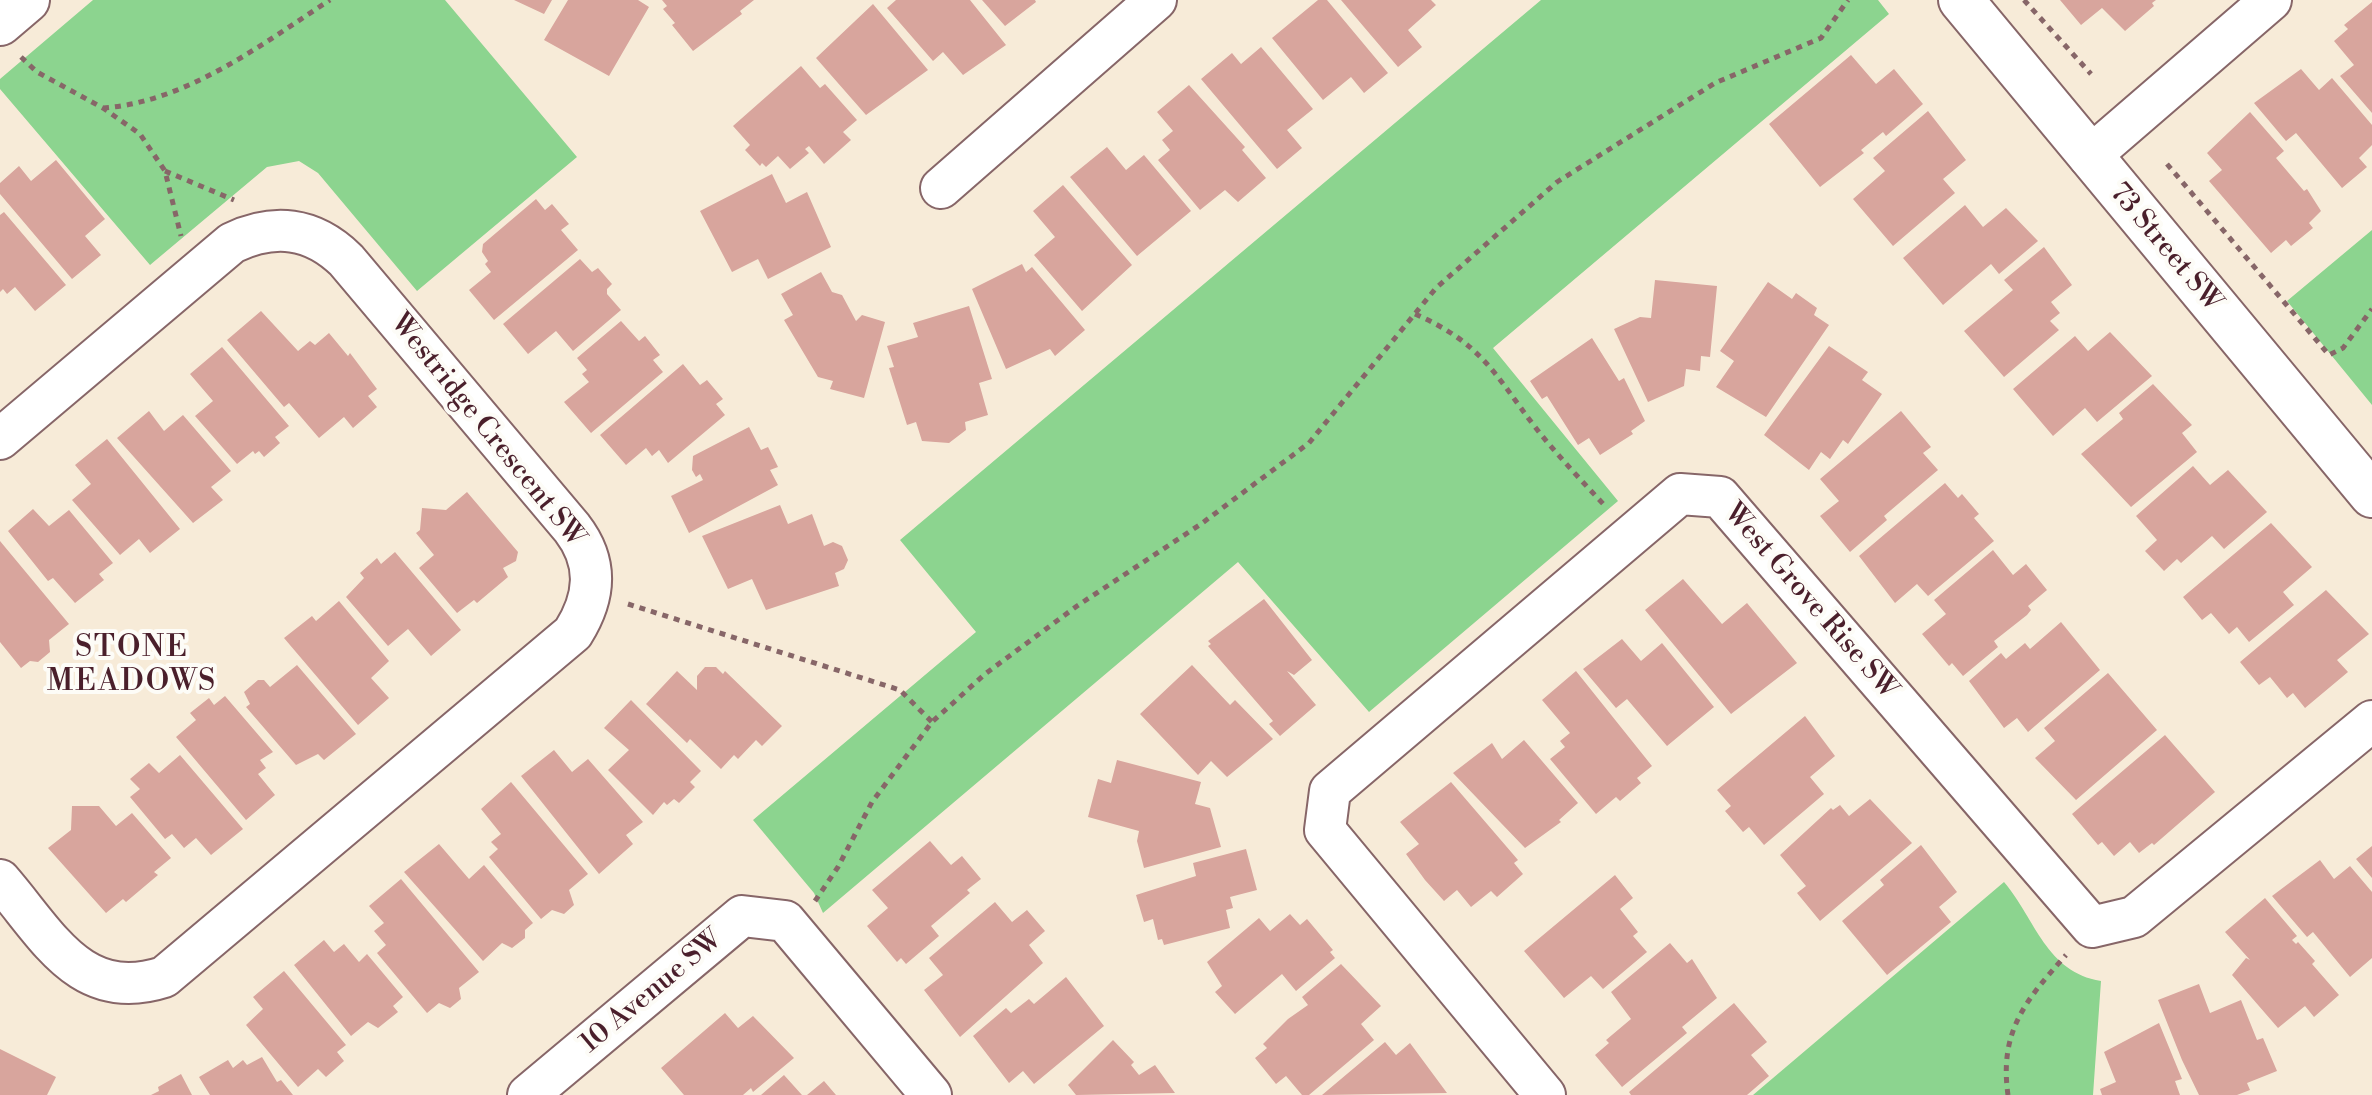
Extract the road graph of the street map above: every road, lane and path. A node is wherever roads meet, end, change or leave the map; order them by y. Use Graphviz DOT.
graph roads {
  1 [pos="27,0"];
  2 [pos="330,0"];
  3 [pos="1156,0"];
  4 [pos="1848,0"];
  5 [pos="1961,0"];
  6 [pos="2024,0"];
  7 [pos="2271,0"];
  8 [pos="9,39"];
  9 [pos="2091,74"];
  10 [pos="103,108"];
  11 [pos="2089,157"];
  12 [pos="2167,164"];
  13 [pos="165,171"];
  14 [pos="941,188"];
  15 [pos="255,232"];
  16 [pos="196,275"];
  17 [pos="2372,309"];
  18 [pos="1415,314"];
  19 [pos="0,439"];
  20 [pos="2372,495"];
  21 [pos="1636,529"];
  22 [pos="591,594"];
  23 [pos="2372,721"];
  24 [pos="932,722"];
  25 [pos="0,880"];
  26 [pos="785,921"];
  27 [pos="2092,927"];
  28 [pos="528,1095"];
  29 [pos="931,1095"];
  30 [pos="1545,1095"];
  31 [pos="2008,1095"];
  1 -- 8 [label="street"];
  2 -- 10 [label="path"];
  3 -- 14 [label="street"];
  4 -- 18 [label="path"];
  5 -- 11 [label="street, 73 Street SW"];
  6 -- 9 [label="path"];
  7 -- 11 [label="street"];
  8 -- 10 [label="path"];
  10 -- 13 [label="path"];
  11 -- 20 [label="street, 73 Street SW"];
  12 -- 17 [label="path"];
  13 -- 15 [label="path"];
  13 -- 16 [label="path"];
  15 -- 16 [label="street"];
  15 -- 22 [label="street, Westridge Crescent SW"];
  16 -- 19 [label="street"];
  18 -- 21 [label="path"];
  18 -- 24 [label="path"];
  21 -- 27 [label="street, West Grove Rise SW"];
  21 -- 30 [label="street, West Grove Rise SW"];
  22 -- 24 [label="path"];
  22 -- 25 [label="street"];
  23 -- 27 [label="street"];
  24 -- 26 [label="path"];
  26 -- 28 [label="street, 10 Avenue SW"];
  26 -- 29 [label="street"];
  27 -- 31 [label="path"];
}
